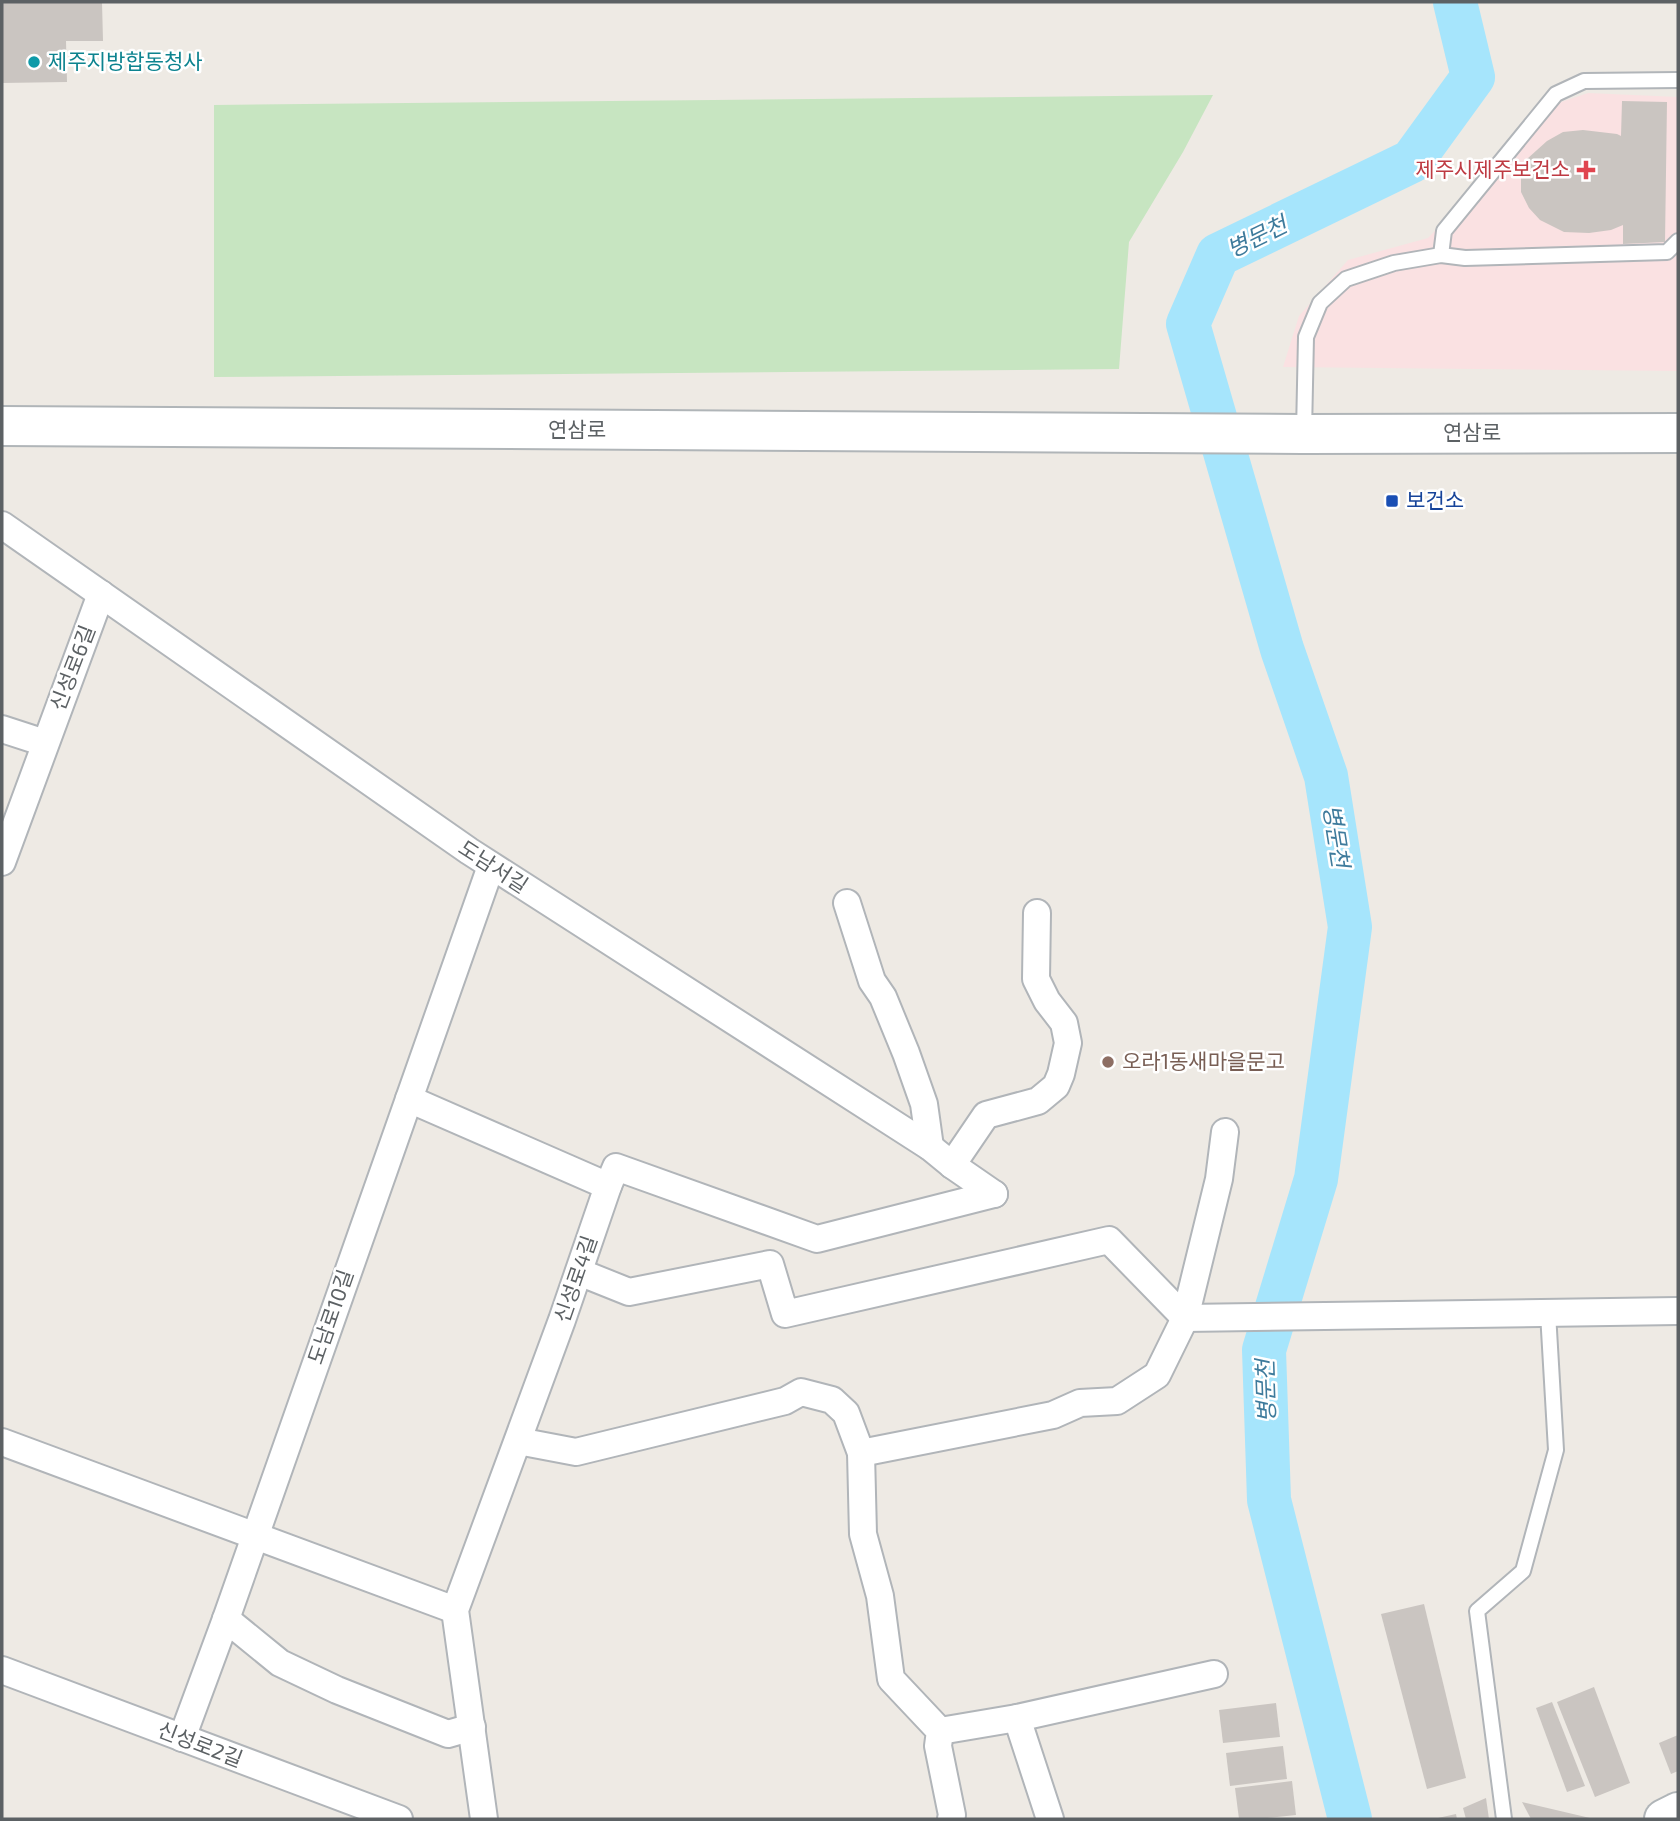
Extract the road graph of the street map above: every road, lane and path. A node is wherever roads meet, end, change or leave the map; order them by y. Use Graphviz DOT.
graph roads {
  1 [pos="1678,80"];
  2 [pos="1678,240"];
  3 [pos="1441,255"];
  4 [pos="2,426"];
  5 [pos="1678,433"];
  6 [pos="1304,434"];
  7 [pos="2,525"];
  8 [pos="101,594"];
  9 [pos="2,729"];
  10 [pos="45,743"];
  11 [pos="2,862"];
  12 [pos="491,866"];
  13 [pos="846,903"];
  14 [pos="1037,913"];
  15 [pos="409,1098"];
  16 [pos="1225,1132"];
  17 [pos="930,1147"];
  18 [pos="952,1165"];
  19 [pos="608,1186"];
  20 [pos="579,1272"];
  21 [pos="1678,1311"];
  22 [pos="1548,1313"];
  23 [pos="1185,1318"];
  24 [pos="517,1441"];
  25 [pos="2,1442"];
  26 [pos="861,1453"];
  27 [pos="254,1535"];
  28 [pos="455,1610"];
  29 [pos="226,1619"];
  30 [pos="2,1670"];
  31 [pos="1214,1674"];
  32 [pos="1017,1718"];
  33 [pos="472,1727"];
  34 [pos="940,1731"];
  35 [pos="182,1738"];
  36 [pos="1678,1812"];
  37 [pos="399,1819"];
  38 [pos="484,1819"];
  39 [pos="951,1819"];
  40 [pos="1050,1819"];
  41 [pos="1504,1819"];
  42 [pos="1664,1819"];
  1 -- 3 [label="lane"];
  2 -- 3 [label="lane"];
  3 -- 6 [label="lane"];
  4 -- 6 [label="main road, 연삼로"];
  5 -- 6 [label="main road, 연삼로"];
  7 -- 8 [label="street, 도남서길"];
  8 -- 10 [label="street, 신성로6길"];
  8 -- 12 [label="street, 도남서길"];
  9 -- 10 [label="street"];
  10 -- 11 [label="street, 신성로6길"];
  12 -- 15 [label="street"];
  12 -- 17 [label="street, 도남서길"];
  13 -- 17 [label="street"];
  14 -- 18 [label="street"];
  15 -- 19 [label="street"];
  15 -- 27 [label="street, 도남로10길"];
  16 -- 23 [label="street"];
  17 -- 18 [label="street, 도남서길"];
  18 -- 19 [label="street, 도남서길"];
  19 -- 20 [label="street, 신성로4길"];
  20 -- 23 [label="street"];
  20 -- 24 [label="street, 신성로4길"];
  21 -- 22 [label="street"];
  22 -- 23 [label="street"];
  22 -- 41 [label="lane"];
  23 -- 26 [label="street"];
  24 -- 26 [label="street"];
  24 -- 28 [label="street, 신성로4길"];
  25 -- 27 [label="street"];
  26 -- 34 [label="street"];
  27 -- 28 [label="street"];
  27 -- 29 [label="street, 도남로10길"];
  28 -- 33 [label="street, 신성로4길"];
  29 -- 33 [label="street"];
  29 -- 35 [label="street, 도남로10길"];
  30 -- 35 [label="street, 신성로2길"];
  31 -- 32 [label="street"];
  32 -- 34 [label="street"];
  32 -- 40 [label="street"];
  33 -- 38 [label="street, 신성로4길"];
  34 -- 39 [label="street"];
  35 -- 37 [label="street, 신성로2길"];
  36 -- 42 [label="main road"];
}
